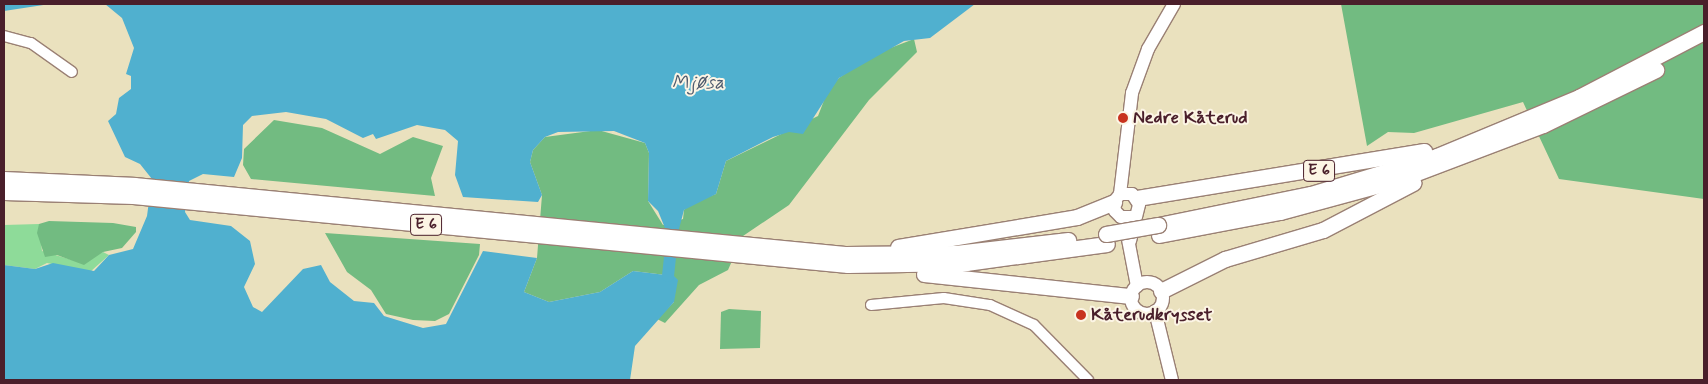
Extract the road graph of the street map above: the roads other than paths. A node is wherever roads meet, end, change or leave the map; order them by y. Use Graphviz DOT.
graph roads {
  1 [pos="1174,4"];
  2 [pos="1704,32"];
  3 [pos="4,36"];
  4 [pos="1704,44"];
  5 [pos="72,72"];
  6 [pos="1498,132"];
  7 [pos="1461,158"];
  8 [pos="4,179"];
  9 [pos="134,190"];
  10 [pos="4,192"];
  11 [pos="1125,197"];
  12 [pos="1127,217"];
  13 [pos="1159,230"];
  14 [pos="846,260"];
  15 [pos="1144,289"];
  16 [pos="870,305"];
  17 [pos="1151,313"];
  18 [pos="1088,380"];
  19 [pos="1172,380"];
  1 -- 11 [label="main road"];
  2 -- 6 [label="highway, E 6"];
  3 -- 5 [label="street"];
  4 -- 7 [label="highway, E 6"];
  6 -- 11 [label="highway, E 6"];
  6 -- 13 [label="highway, E 6"];
  7 -- 13 [label="highway, E 6"];
  7 -- 15 [label="highway, E 6"];
  8 -- 9 [label="highway, E 6"];
  9 -- 10 [label="highway, E 6"];
  9 -- 14 [label="highway, E 6"];
  11 -- 12 [label="main road"];
  11 -- 12 [label="main road"];
  11 -- 14 [label="highway, E 6"];
  12 -- 15 [label="main road"];
  13 -- 14 [label="highway, E 6"];
  14 -- 15 [label="highway, E 6"];
  15 -- 17 [label="main road"];
  15 -- 17 [label="main road"];
  16 -- 18 [label="street"];
  17 -- 19 [label="main road"];
}
